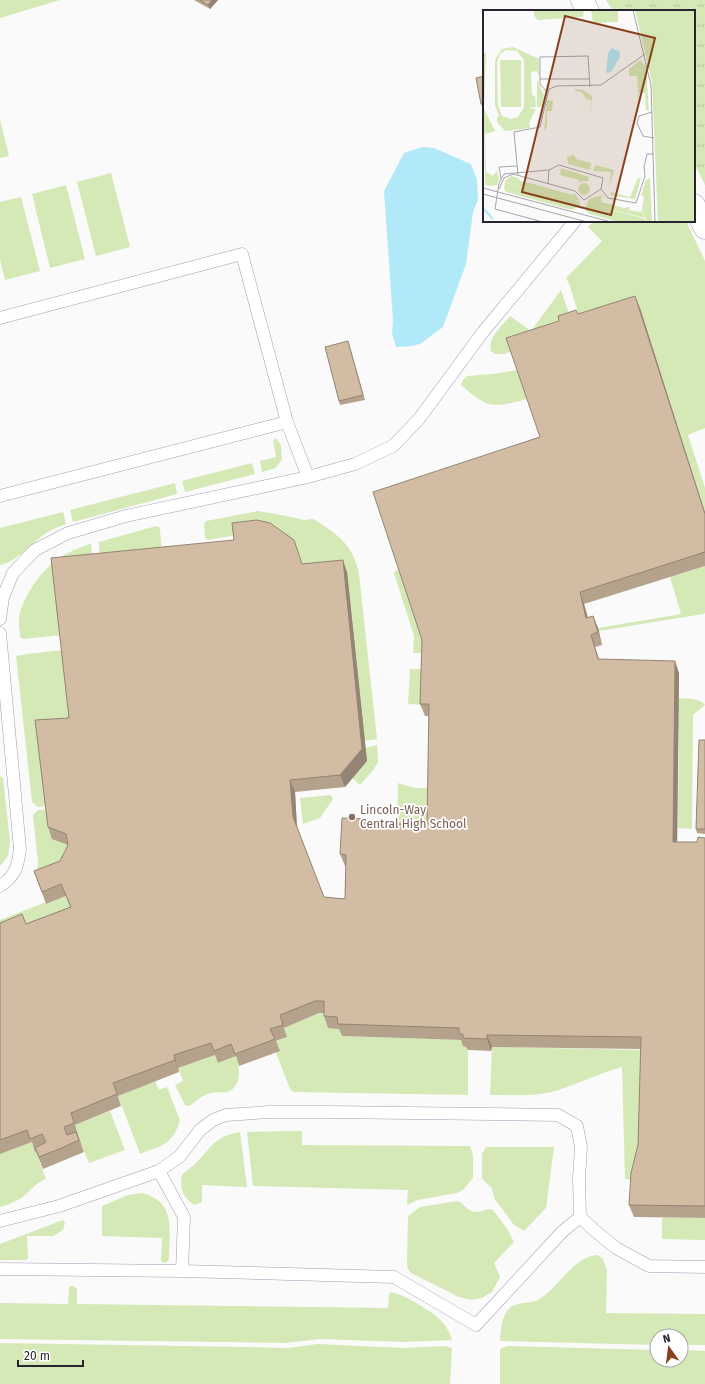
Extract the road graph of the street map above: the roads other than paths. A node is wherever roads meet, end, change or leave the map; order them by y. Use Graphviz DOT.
graph roads {
  1 [pos="582,0"];
  2 [pos="587,10"];
  3 [pos="695,207"];
  4 [pos="574,222"];
  5 [pos="705,228"];
  6 [pos="0,318"];
  7 [pos="287,422"];
  8 [pos="308,477"];
  9 [pos="0,496"];
  10 [pos="2,596"];
  11 [pos="0,619"];
  12 [pos="0,633"];
  13 [pos="0,886"];
  14 [pos="159,1171"];
  15 [pos="580,1217"];
  16 [pos="0,1221"];
  17 [pos="705,1267"];
  18 [pos="0,1269"];
  19 [pos="182,1271"];
  1 -- 2 [label="street"];
  3 -- 5 [label="street"];
  4 -- 8 [label="lane"];
  6 -- 7 [label="lane"];
  7 -- 8 [label="lane"];
  7 -- 9 [label="lane"];
  8 -- 10 [label="lane"];
  10 -- 11 [label="lane"];
  12 -- 13 [label="lane"];
  14 -- 15 [label="lane"];
  14 -- 16 [label="lane"];
  14 -- 19 [label="lane"];
  15 -- 17 [label="lane"];
  15 -- 19 [label="lane"];
  18 -- 19 [label="lane"];
}
